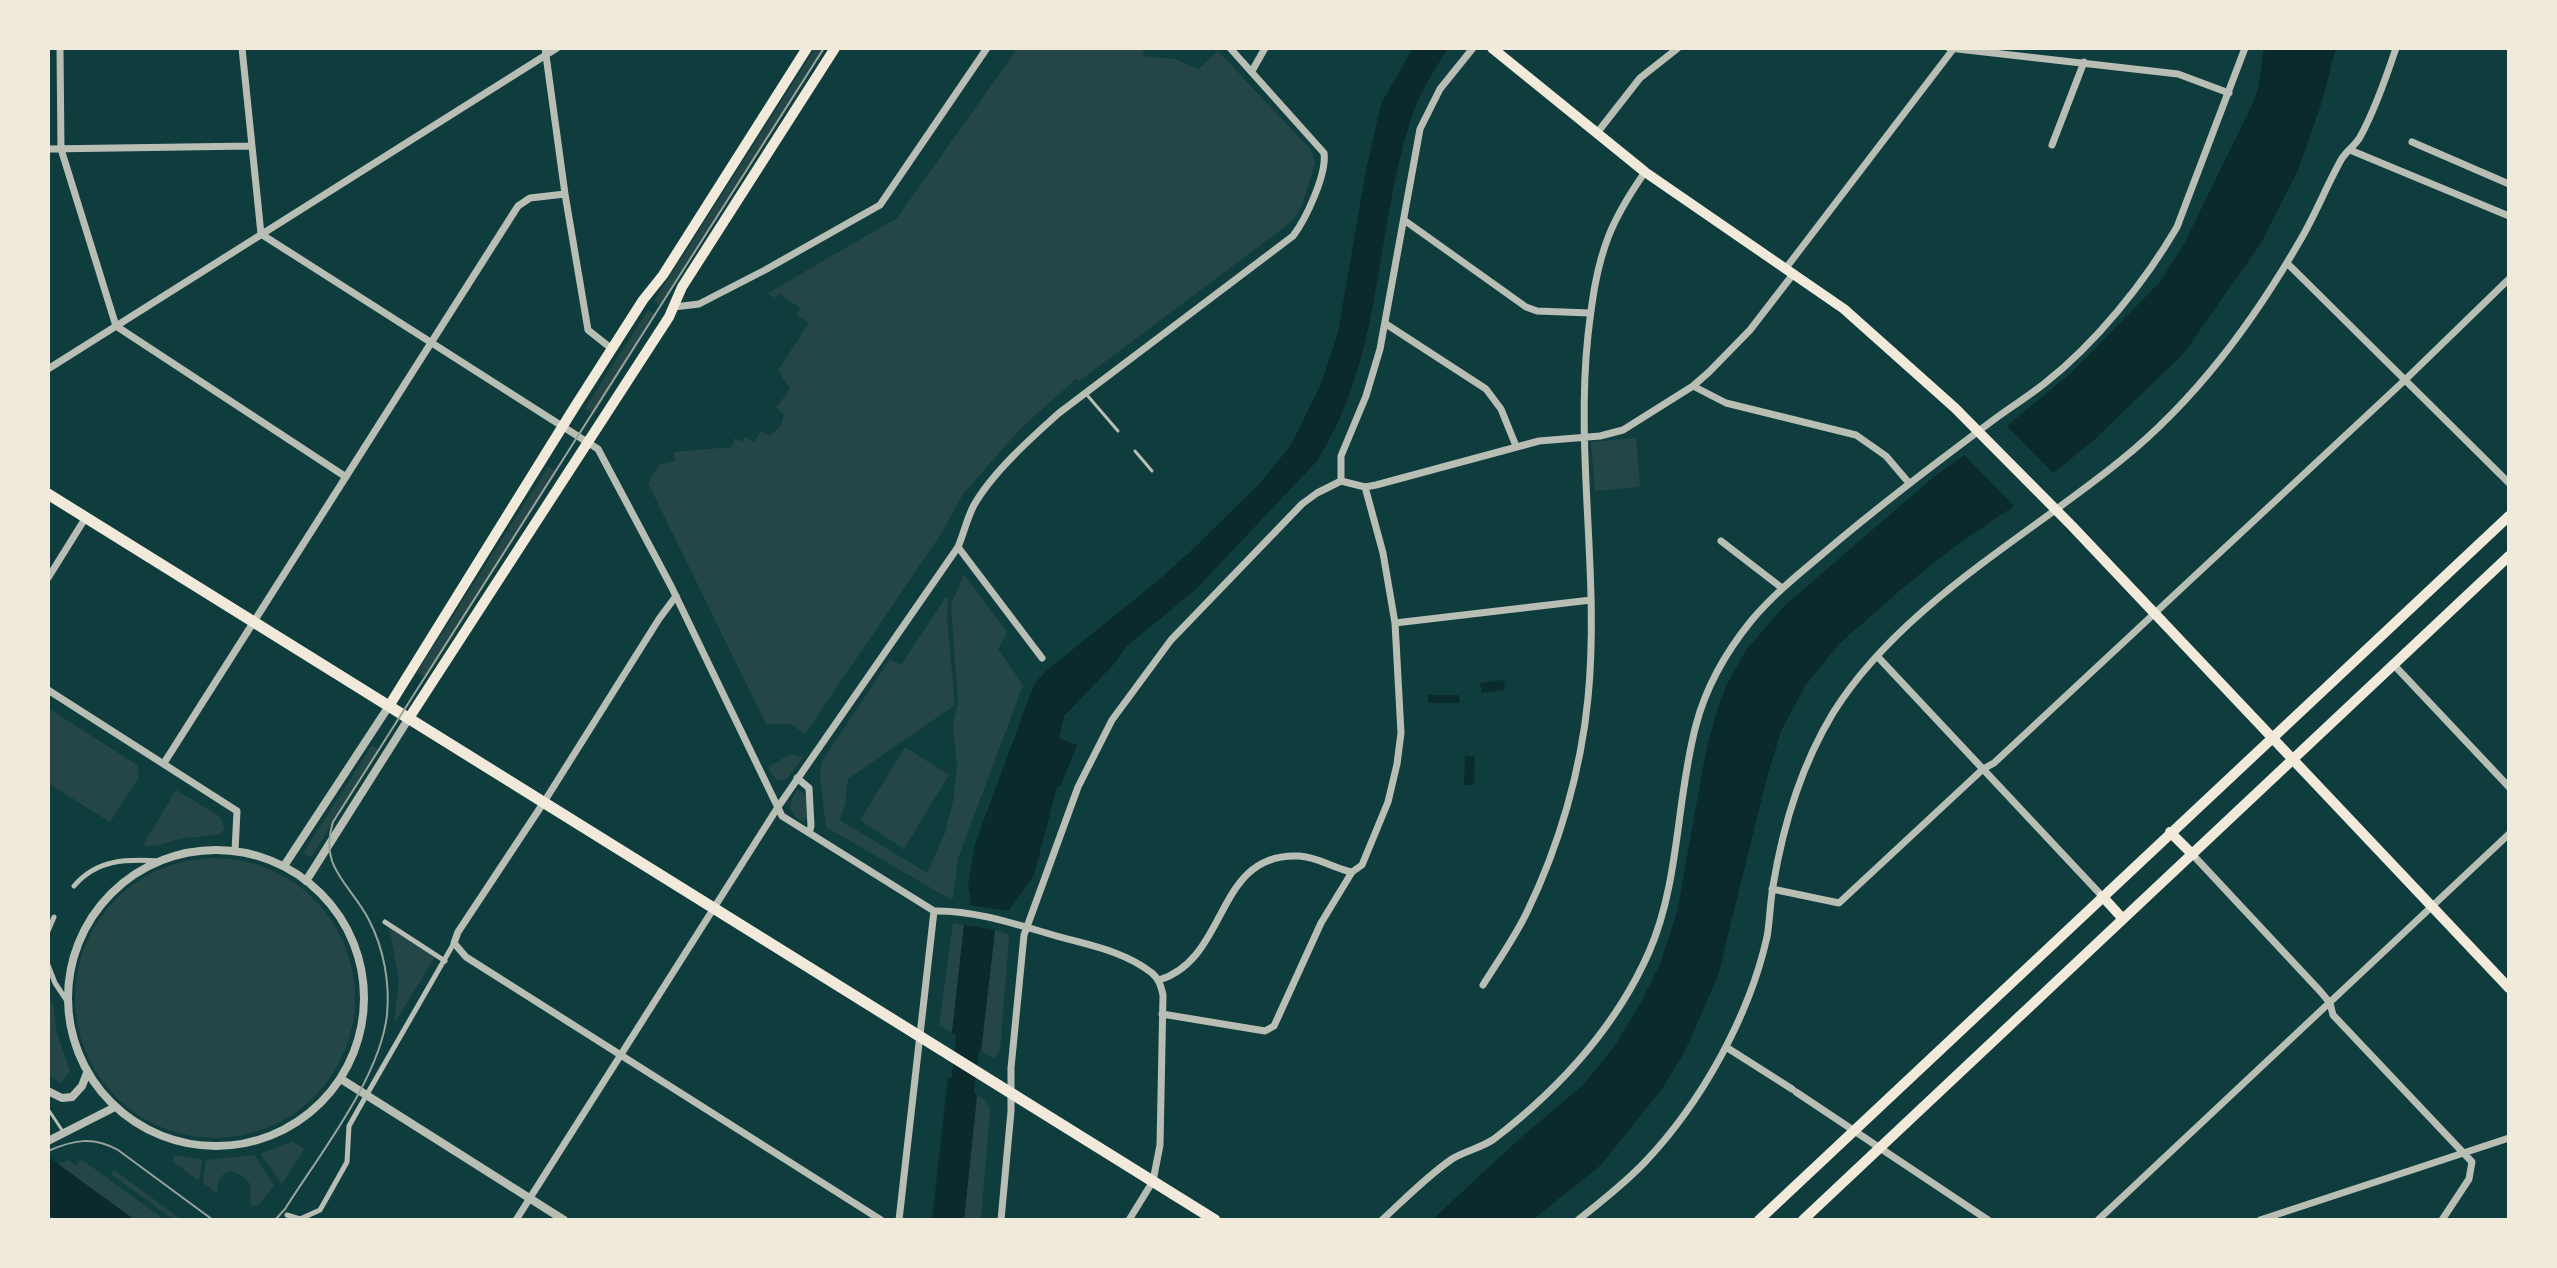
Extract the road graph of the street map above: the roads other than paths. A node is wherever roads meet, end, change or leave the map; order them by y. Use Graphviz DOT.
graph roads {
  1 [pos="60,48"];
  2 [pos="242,48"];
  3 [pos="557,48"];
  4 [pos="807,48"];
  5 [pos="835,48"];
  6 [pos="987,48"];
  7 [pos="1230,48"];
  8 [pos="1265,48"];
  9 [pos="1473,48"];
  10 [pos="1492,48"];
  11 [pos="1678,48"];
  12 [pos="1952,48"];
  13 [pos="2245,48"];
  14 [pos="2396,48"];
  15 [pos="545,52"];
  16 [pos="2084,62"];
  17 [pos="1252,71"];
  18 [pos="2229,93"];
  19 [pos="1597,133"];
  20 [pos="2412,142"];
  21 [pos="2052,145"];
  22 [pos="251,146"];
  23 [pos="48,149"];
  24 [pos="61,149"];
  25 [pos="2350,150"];
  26 [pos="1645,172"];
  27 [pos="2509,184"];
  28 [pos="565,194"];
  29 [pos="2509,216"];
  30 [pos="1404,220"];
  31 [pos="261,234"];
  32 [pos="2287,263"];
  33 [pos="1790,270"];
  34 [pos="2509,279"];
  35 [pos="674,307"];
  36 [pos="1590,313"];
  37 [pos="1386,324"];
  38 [pos="116,326"];
  39 [pos="431,344"];
  40 [pos="612,349"];
  41 [pos="48,369"];
  42 [pos="2406,379"];
  43 [pos="1693,386"];
  44 [pos="1085,393"];
  45 [pos="563,427"];
  46 [pos="1118,431"];
  47 [pos="1583,437"];
  48 [pos="587,442"];
  49 [pos="1516,446"];
  50 [pos="1135,451"];
  51 [pos="1152,471"];
  52 [pos="346,477"];
  53 [pos="1341,481"];
  54 [pos="1909,483"];
  55 [pos="2509,483"];
  56 [pos="1365,487"];
  57 [pos="48,494"];
  58 [pos="2057,511"];
  59 [pos="2509,516"];
  60 [pos="86,517"];
  61 [pos="1721,541"];
  62 [pos="958,547"];
  63 [pos="2509,556"];
  64 [pos="48,578"];
  65 [pos="1782,588"];
  66 [pos="676,596"];
  67 [pos="1591,600"];
  68 [pos="2155,613"];
  69 [pos="254,621"];
  70 [pos="1395,623"];
  71 [pos="1877,656"];
  72 [pos="1042,658"];
  73 [pos="2394,665"];
  74 [pos="48,690"];
  75 [pos="389,706"];
  76 [pos="409,718"];
  77 [pos="2272,736"];
  78 [pos="2293,759"];
  79 [pos="164,763"];
  80 [pos="1983,769"];
  81 [pos="797,778"];
  82 [pos="2509,787"];
  83 [pos="544,802"];
  84 [pos="778,807"];
  85 [pos="2170,832"];
  86 [pos="809,833"];
  87 [pos="2509,834"];
  88 [pos="235,851"];
  89 [pos="2193,855"];
  90 [pos="160,861"];
  91 [pos="284,866"];
  92 [pos="1352,872"];
  93 [pos="306,881"];
  94 [pos="74,886"];
  95 [pos="1772,889"];
  96 [pos="2102,896"];
  97 [pos="2432,906"];
  98 [pos="713,908"];
  99 [pos="934,911"];
  100 [pos="54,917"];
  101 [pos="2123,919"];
  102 [pos="385,922"];
  103 [pos="1027,926"];
  104 [pos="48,931"];
  105 [pos="454,943"];
  106 [pos="445,961"];
  107 [pos="48,965"];
  108 [pos="1159,980"];
  109 [pos="1483,985"];
  110 [pos="2509,988"];
  111 [pos="67,1001"];
  112 [pos="2330,1003"];
  113 [pos="1162,1014"];
  114 [pos="920,1037"];
  115 [pos="1726,1047"];
  116 [pos="621,1055"];
  117 [pos="87,1073"];
  118 [pos="341,1079"];
  119 [pos="48,1091"];
  120 [pos="1011,1092"];
  121 [pos="367,1095"];
  122 [pos="115,1107"];
  123 [pos="48,1109"];
  124 [pos="1853,1130"];
  125 [pos="64,1133"];
  126 [pos="2509,1138"];
  127 [pos="48,1141"];
  128 [pos="1881,1147"];
  129 [pos="2465,1153"];
  130 [pos="1153,1181"];
  131 [pos="530,1198"];
  132 [pos="287,1215"];
  133 [pos="516,1220"];
  134 [pos="564,1220"];
  135 [pos="881,1220"];
  136 [pos="899,1220"];
  137 [pos="1001,1220"];
  138 [pos="1129,1220"];
  139 [pos="1215,1220"];
  140 [pos="1382,1220"];
  141 [pos="1578,1220"];
  142 [pos="1759,1220"];
  143 [pos="1803,1220"];
  144 [pos="1988,1220"];
  145 [pos="2098,1220"];
  146 [pos="2260,1220"];
  147 [pos="2442,1220"];
  1 -- 24 [label="street"];
  2 -- 22 [label="street"];
  3 -- 15 [label="street"];
  4 -- 40 [label="main road"];
  5 -- 35 [label="main road"];
  6 -- 35 [label="street"];
  7 -- 17 [label="street"];
  8 -- 17 [label="street"];
  9 -- 30 [label="street"];
  10 -- 19 [label="main road"];
  11 -- 19 [label="street"];
  12 -- 16 [label="street"];
  12 -- 33 [label="street"];
  13 -- 18 [label="street"];
  14 -- 25 [label="street"];
  15 -- 28 [label="street"];
  15 -- 31 [label="street"];
  16 -- 18 [label="street"];
  16 -- 21 [label="street"];
  17 -- 44 [label="street"];
  18 -- 54 [label="street"];
  19 -- 26 [label="main road"];
  20 -- 27 [label="street"];
  22 -- 24 [label="street"];
  22 -- 31 [label="street"];
  23 -- 24 [label="street"];
  24 -- 38 [label="street"];
  25 -- 29 [label="street"];
  25 -- 32 [label="street"];
  26 -- 33 [label="main road"];
  26 -- 36 [label="street"];
  28 -- 39 [label="street"];
  28 -- 40 [label="street"];
  30 -- 36 [label="street"];
  30 -- 37 [label="street"];
  31 -- 38 [label="street"];
  31 -- 39 [label="street"];
  32 -- 42 [label="street"];
  32 -- 58 [label="street"];
  33 -- 43 [label="street"];
  33 -- 58 [label="main road"];
  34 -- 42 [label="street"];
  35 -- 48 [label="main road"];
  36 -- 47 [label="street"];
  37 -- 49 [label="street"];
  37 -- 53 [label="street"];
  38 -- 41 [label="street"];
  38 -- 52 [label="street"];
  39 -- 45 [label="street"];
  39 -- 52 [label="street"];
  40 -- 45 [label="main road"];
  42 -- 55 [label="street"];
  42 -- 68 [label="street"];
  43 -- 47 [label="street"];
  43 -- 54 [label="street"];
  44 -- 46 [label="lane"];
  44 -- 62 [label="street"];
  45 -- 48 [label="street"];
  45 -- 75 [label="main road"];
  47 -- 49 [label="street"];
  47 -- 67 [label="street"];
  48 -- 66 [label="street"];
  48 -- 76 [label="main road"];
  49 -- 56 [label="street"];
  50 -- 51 [label="lane"];
  52 -- 69 [label="street"];
  53 -- 56 [label="street"];
  53 -- 103 [label="street"];
  54 -- 65 [label="street"];
  56 -- 70 [label="street"];
  57 -- 60 [label="main road"];
  58 -- 68 [label="main road"];
  58 -- 71 [label="street"];
  59 -- 77 [label="main road"];
  60 -- 64 [label="street"];
  60 -- 69 [label="main road"];
  61 -- 65 [label="street"];
  62 -- 72 [label="street"];
  62 -- 81 [label="street"];
  63 -- 73 [label="main road"];
  65 -- 140 [label="street"];
  66 -- 83 [label="street"];
  66 -- 84 [label="street"];
  67 -- 70 [label="street"];
  67 -- 109 [label="street"];
  68 -- 77 [label="main road"];
  68 -- 80 [label="street"];
  69 -- 75 [label="main road"];
  69 -- 79 [label="street"];
  70 -- 92 [label="street"];
  71 -- 80 [label="street"];
  71 -- 95 [label="street"];
  73 -- 78 [label="main road"];
  73 -- 82 [label="street"];
  74 -- 79 [label="street"];
  75 -- 76 [label="main road"];
  75 -- 91 [label="street"];
  76 -- 83 [label="main road"];
  76 -- 93 [label="street"];
  77 -- 78 [label="main road"];
  77 -- 85 [label="main road"];
  78 -- 89 [label="main road"];
  78 -- 97 [label="main road"];
  79 -- 88 [label="street"];
  80 -- 95 [label="street"];
  80 -- 96 [label="street"];
  81 -- 84 [label="street"];
  81 -- 86 [label="street"];
  83 -- 98 [label="main road"];
  83 -- 105 [label="street"];
  84 -- 86 [label="street"];
  84 -- 98 [label="street"];
  85 -- 89 [label="main road"];
  85 -- 96 [label="main road"];
  86 -- 99 [label="street"];
  87 -- 97 [label="street"];
  88 -- 90 [label="street"];
  88 -- 91 [label="street"];
  89 -- 101 [label="main road"];
  89 -- 112 [label="street"];
  90 -- 94 [label="street"];
  90 -- 111 [label="street"];
  91 -- 93 [label="street"];
  92 -- 108 [label="street"];
  92 -- 113 [label="street"];
  93 -- 118 [label="street"];
  95 -- 115 [label="street"];
  96 -- 101 [label="main road"];
  96 -- 124 [label="main road"];
  97 -- 110 [label="main road"];
  97 -- 112 [label="street"];
  98 -- 114 [label="main road"];
  98 -- 116 [label="street"];
  99 -- 103 [label="street"];
  99 -- 114 [label="street"];
  100 -- 104 [label="street"];
  101 -- 128 [label="main road"];
  102 -- 106 [label="street"];
  103 -- 108 [label="street"];
  103 -- 120 [label="street"];
  105 -- 106 [label="street"];
  105 -- 116 [label="street"];
  106 -- 121 [label="street"];
  107 -- 111 [label="street"];
  108 -- 113 [label="street"];
  111 -- 117 [label="street"];
  112 -- 129 [label="street"];
  112 -- 145 [label="street"];
  113 -- 130 [label="street"];
  114 -- 120 [label="main road"];
  114 -- 136 [label="street"];
  115 -- 124 [label="street"];
  115 -- 141 [label="street"];
  116 -- 131 [label="street"];
  116 -- 135 [label="street"];
  117 -- 119 [label="street"];
  117 -- 122 [label="street"];
  118 -- 121 [label="street"];
  118 -- 122 [label="street"];
  120 -- 130 [label="main road"];
  120 -- 137 [label="street"];
  121 -- 131 [label="street"];
  121 -- 132 [label="street"];
  122 -- 125 [label="street"];
  123 -- 125 [label="lane"];
  124 -- 128 [label="street"];
  124 -- 142 [label="main road"];
  125 -- 127 [label="street"];
  126 -- 129 [label="street"];
  128 -- 143 [label="main road"];
  128 -- 144 [label="street"];
  129 -- 146 [label="street"];
  129 -- 147 [label="street"];
  130 -- 138 [label="street"];
  130 -- 139 [label="main road"];
  131 -- 133 [label="street"];
  131 -- 134 [label="street"];
}
